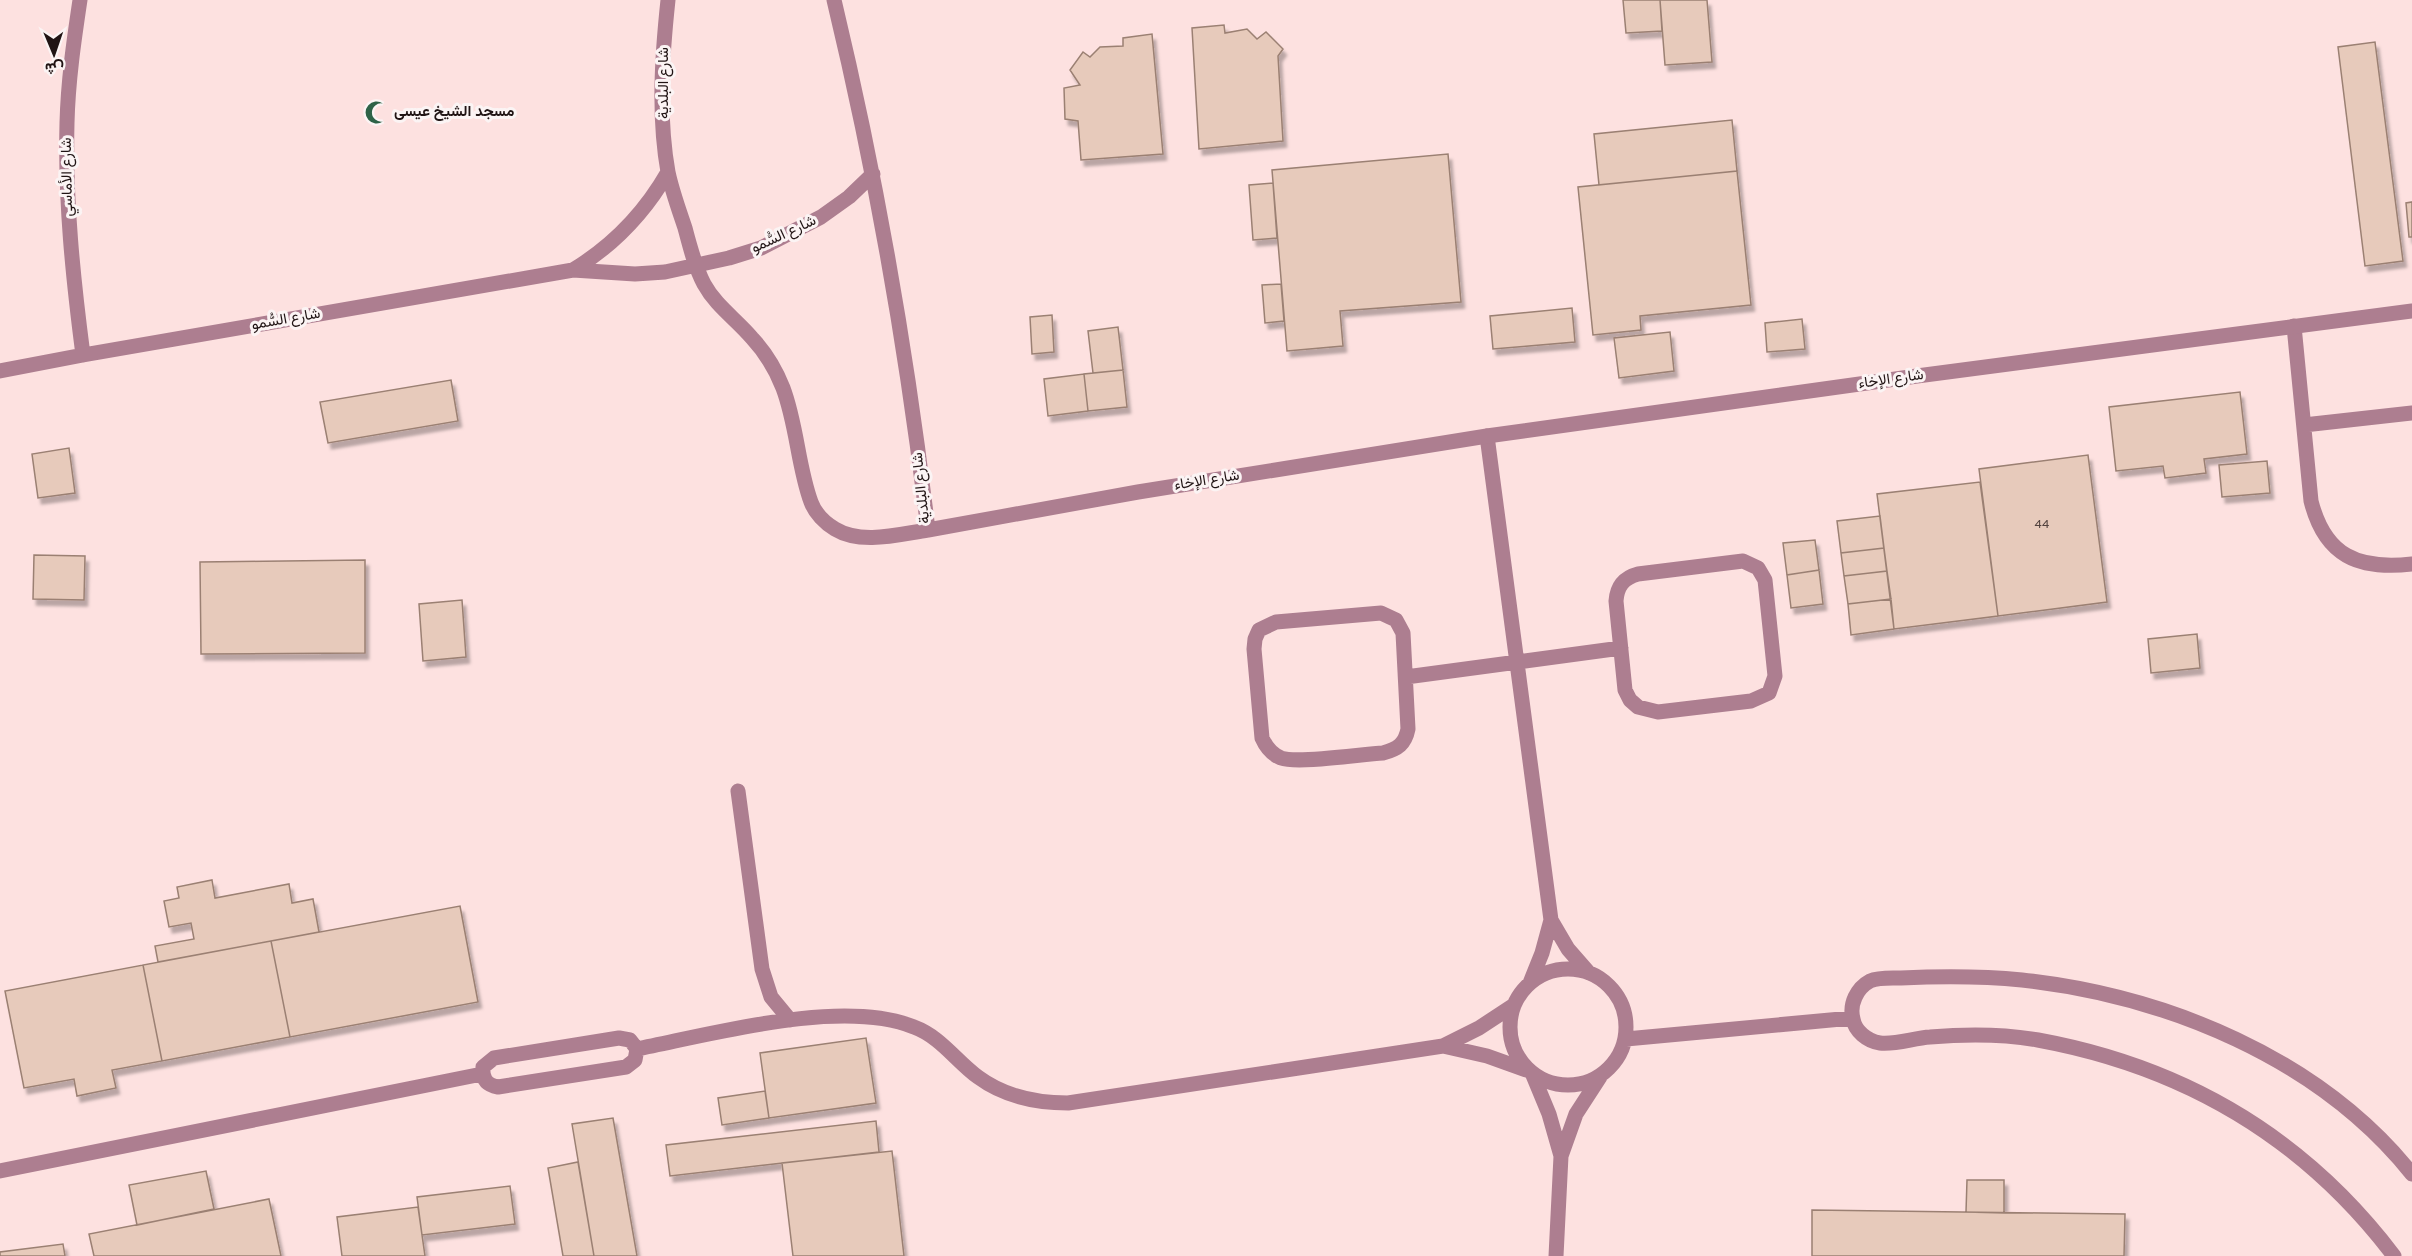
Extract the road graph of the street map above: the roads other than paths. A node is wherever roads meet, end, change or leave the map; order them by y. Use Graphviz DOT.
graph roads {
  1 [pos="80,0"];
  2 [pos="668,0"];
  3 [pos="834,0"];
  4 [pos="668,172"];
  5 [pos="873,174"];
  6 [pos="696,265"];
  7 [pos="573,270"];
  8 [pos="2412,311"];
  9 [pos="2294,326"];
  10 [pos="83,355"];
  11 [pos="0,371"];
  12 [pos="2412,412"];
  13 [pos="2304,425"];
  14 [pos="1487,436"];
  15 [pos="928,530"];
  16 [pos="2412,564"];
  17 [pos="1621,648"];
  18 [pos="1517,662"];
  19 [pos="1406,677"];
  20 [pos="738,791"];
  21 [pos="1551,920"];
  22 [pos="1590,974"];
  23 [pos="1530,983"];
  24 [pos="1514,1005"];
  25 [pos="1852,1018"];
  26 [pos="790,1020"];
  27 [pos="1626,1039"];
  28 [pos="1443,1047"];
  29 [pos="637,1049"];
  30 [pos="1531,1072"];
  31 [pos="482,1074"];
  32 [pos="1600,1077"];
  33 [pos="1561,1156"];
  34 [pos="0,1171"];
  35 [pos="2412,1174"];
  36 [pos="1556,1256"];
  37 [pos="2394,1256"];
  1 -- 10 [label="street, شارع الأماسي"];
  2 -- 4 [label="street, شارع البلدية"];
  3 -- 5 [label="street, شارع البلدية"];
  4 -- 6 [label="street, شارع البلدية"];
  4 -- 7 [label="street, شارع السُّمو"];
  5 -- 6 [label="street, شارع السُّمو"];
  5 -- 15 [label="street, شارع البلدية"];
  6 -- 7 [label="street, شارع السُّمو"];
  6 -- 15 [label="street, شارع البلدية"];
  7 -- 10 [label="street, شارع السُّمو"];
  8 -- 9 [label="street, شارع الإخاء"];
  9 -- 13 [label="street"];
  9 -- 14 [label="street, شارع الإخاء"];
  10 -- 11 [label="street, شارع السُّمو"];
  12 -- 13 [label="street"];
  13 -- 16 [label="street"];
  14 -- 15 [label="street, شارع الإخاء"];
  14 -- 18 [label="street"];
  17 -- 17 [label="street"];
  17 -- 18 [label="street"];
  18 -- 19 [label="street"];
  18 -- 21 [label="street"];
  19 -- 19 [label="street"];
  20 -- 26 [label="street"];
  21 -- 22 [label="street"];
  21 -- 23 [label="street"];
  22 -- 23 [label="street"];
  22 -- 27 [label="street"];
  23 -- 24 [label="street"];
  24 -- 28 [label="street"];
  24 -- 30 [label="street"];
  25 -- 27 [label="street"];
  25 -- 35 [label="street"];
  25 -- 37 [label="street"];
  26 -- 28 [label="street"];
  26 -- 29 [label="street"];
  27 -- 32 [label="street"];
  28 -- 30 [label="street"];
  29 -- 31 [label="street"];
  29 -- 31 [label="street"];
  30 -- 32 [label="street"];
  30 -- 33 [label="street"];
  31 -- 34 [label="street"];
  32 -- 33 [label="street"];
  33 -- 36 [label="street"];
}
